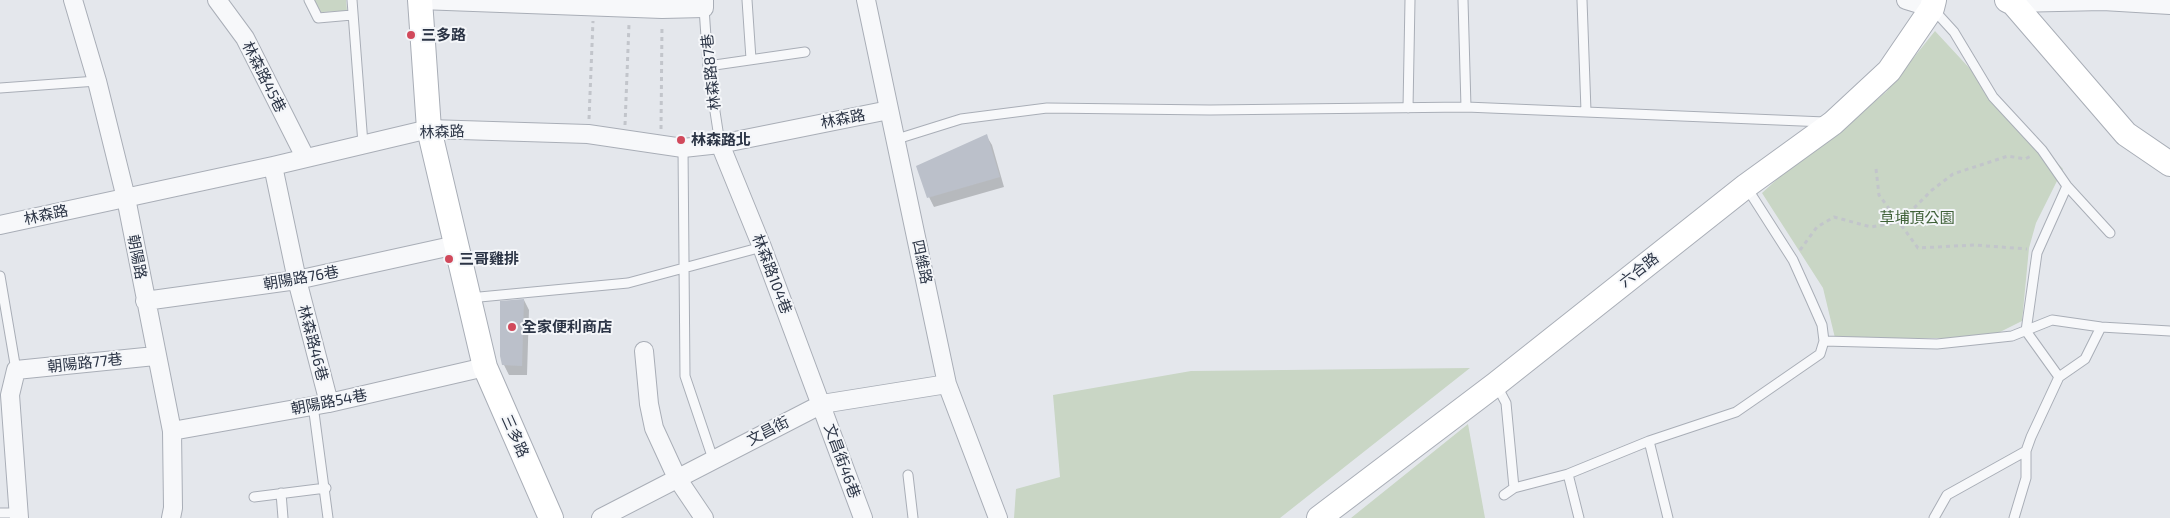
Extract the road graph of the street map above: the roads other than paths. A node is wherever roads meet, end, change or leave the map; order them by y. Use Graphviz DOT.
graph roads {
  1 [pos="217,0"];
  2 [pos="309,0"];
  3 [pos="352,0"];
  4 [pos="420,0"];
  5 [pos="747,0"];
  6 [pos="866,0"];
  7 [pos="1410,0"];
  8 [pos="1463,0"];
  9 [pos="1582,0"];
  10 [pos="1906,0"];
  11 [pos="498,1"];
  12 [pos="2010,1"];
  13 [pos="79,2"];
  14 [pos="566,2"];
  15 [pos="2150,2"];
  16 [pos="1939,3"];
  17 [pos="704,4"];
  18 [pos="2170,5"];
  19 [pos="352,15"];
  20 [pos="806,52"];
  21 [pos="751,59"];
  22 [pos="708,66"];
  23 [pos="97,81"];
  24 [pos="0,88"];
  25 [pos="1466,107"];
  26 [pos="1408,108"];
  27 [pos="889,110"];
  28 [pos="1586,111"];
  29 [pos="1833,122"];
  30 [pos="429,129"];
  31 [pos="897,140"];
  32 [pos="363,144"];
  33 [pos="720,144"];
  34 [pos="683,148"];
  35 [pos="305,157"];
  36 [pos="2170,164"];
  37 [pos="273,166"];
  38 [pos="1746,186"];
  39 [pos="2067,186"];
  40 [pos="126,198"];
  41 [pos="0,225"];
  42 [pos="2110,233"];
  43 [pos="456,245"];
  44 [pos="762,247"];
  45 [pos="685,269"];
  46 [pos="0,276"];
  47 [pos="297,280"];
  48 [pos="468,298"];
  49 [pos="145,301"];
  50 [pos="2102,327"];
  51 [pos="2026,330"];
  52 [pos="2170,331"];
  53 [pos="1824,341"];
  54 [pos="644,351"];
  55 [pos="156,356"];
  56 [pos="485,367"];
  57 [pos="16,370"];
  58 [pos="2059,377"];
  59 [pos="947,384"];
  60 [pos="1496,384"];
  61 [pos="321,404"];
  62 [pos="822,404"];
  63 [pos="172,431"];
  64 [pos="1649,441"];
  65 [pos="2026,452"];
  66 [pos="713,459"];
  67 [pos="1568,474"];
  68 [pos="908,475"];
  69 [pos="677,478"];
  70 [pos="326,488"];
  71 [pos="1514,488"];
  72 [pos="280,493"];
  73 [pos="1504,495"];
  74 [pos="254,497"];
  75 [pos="0,513"];
  76 [pos="19,515"];
  77 [pos="171,518"];
  78 [pos="283,518"];
  79 [pos="328,518"];
  80 [pos="551,518"];
  81 [pos="601,518"];
  82 [pos="704,518"];
  83 [pos="863,518"];
  84 [pos="913,518"];
  85 [pos="998,518"];
  86 [pos="1319,518"];
  87 [pos="1579,518"];
  88 [pos="1668,518"];
  89 [pos="1934,518"];
  90 [pos="2014,518"];
  1 -- 35 [label="street, 林森路45巷"];
  2 -- 19 [label="lane"];
  3 -- 19 [label="lane"];
  4 -- 11 [label="street"];
  4 -- 30 [label="street, 三多路"];
  5 -- 21 [label="lane"];
  6 -- 27 [label="street, 四維路"];
  7 -- 26 [label="lane"];
  8 -- 25 [label="lane"];
  9 -- 28 [label="lane"];
  10 -- 16 [label="street"];
  11 -- 14 [label="street"];
  12 -- 15 [label="street"];
  12 -- 36 [label="street"];
  13 -- 23 [label="street, 朝陽路"];
  14 -- 17 [label="street"];
  15 -- 18 [label="street"];
  16 -- 29 [label="street, 六合路"];
  16 -- 39 [label="lane"];
  17 -- 22 [label="lane, 林森路87巷"];
  19 -- 32 [label="lane"];
  20 -- 21 [label="lane"];
  21 -- 22 [label="lane"];
  22 -- 33 [label="lane, 林森路87巷"];
  23 -- 24 [label="lane"];
  23 -- 40 [label="street, 朝陽路"];
  25 -- 26 [label="lane"];
  25 -- 28 [label="lane"];
  26 -- 31 [label="lane"];
  27 -- 31 [label="street, 四維路"];
  27 -- 33 [label="street, 林森路"];
  28 -- 29 [label="lane"];
  29 -- 38 [label="street, 六合路"];
  30 -- 32 [label="street, 林森路"];
  30 -- 34 [label="street, 林森路"];
  30 -- 43 [label="street, 三多路"];
  31 -- 59 [label="street, 四維路"];
  32 -- 35 [label="street, 林森路"];
  33 -- 34 [label="street, 林森路"];
  33 -- 44 [label="street, 林森路104巷"];
  34 -- 45 [label="lane"];
  35 -- 37 [label="street, 林森路"];
  37 -- 40 [label="street, 林森路"];
  37 -- 47 [label="street, 林森路46巷"];
  38 -- 53 [label="lane"];
  38 -- 60 [label="street, 六合路"];
  39 -- 42 [label="lane"];
  39 -- 51 [label="lane"];
  40 -- 41 [label="street, 林森路"];
  40 -- 49 [label="street, 朝陽路"];
  43 -- 47 [label="street, 朝陽路76巷"];
  43 -- 48 [label="street, 三多路"];
  44 -- 45 [label="lane"];
  44 -- 62 [label="street, 林森路104巷"];
  45 -- 48 [label="lane"];
  45 -- 66 [label="lane"];
  46 -- 57 [label="lane"];
  47 -- 49 [label="street, 朝陽路76巷"];
  47 -- 61 [label="street, 林森路46巷"];
  48 -- 56 [label="street, 三多路"];
  49 -- 55 [label="street, 朝陽路"];
  50 -- 51 [label="lane"];
  50 -- 52 [label="lane"];
  50 -- 58 [label="lane"];
  51 -- 53 [label="lane"];
  51 -- 58 [label="lane"];
  53 -- 64 [label="lane"];
  54 -- 69 [label="street"];
  55 -- 57 [label="street, 朝陽路77巷"];
  55 -- 63 [label="street, 朝陽路"];
  56 -- 61 [label="street, 朝陽路54巷"];
  56 -- 80 [label="street, 三多路"];
  57 -- 76 [label="street"];
  58 -- 65 [label="lane"];
  59 -- 62 [label="street, 文昌街"];
  59 -- 85 [label="street, 四維路"];
  60 -- 71 [label="lane"];
  60 -- 86 [label="street, 六合路"];
  61 -- 63 [label="street, 朝陽路54巷"];
  61 -- 70 [label="lane"];
  62 -- 66 [label="street, 文昌街"];
  62 -- 83 [label="street, 文昌街46巷"];
  63 -- 77 [label="street, 朝陽路"];
  64 -- 67 [label="lane"];
  64 -- 88 [label="lane"];
  65 -- 89 [label="lane"];
  65 -- 90 [label="lane"];
  66 -- 69 [label="street, 文昌街"];
  67 -- 71 [label="lane"];
  67 -- 87 [label="lane"];
  68 -- 84 [label="lane"];
  69 -- 81 [label="street, 文昌街"];
  69 -- 82 [label="street"];
  70 -- 72 [label="lane"];
  70 -- 79 [label="lane"];
  71 -- 73 [label="lane"];
  72 -- 74 [label="lane"];
  72 -- 78 [label="lane"];
  75 -- 76 [label="lane"];
}
